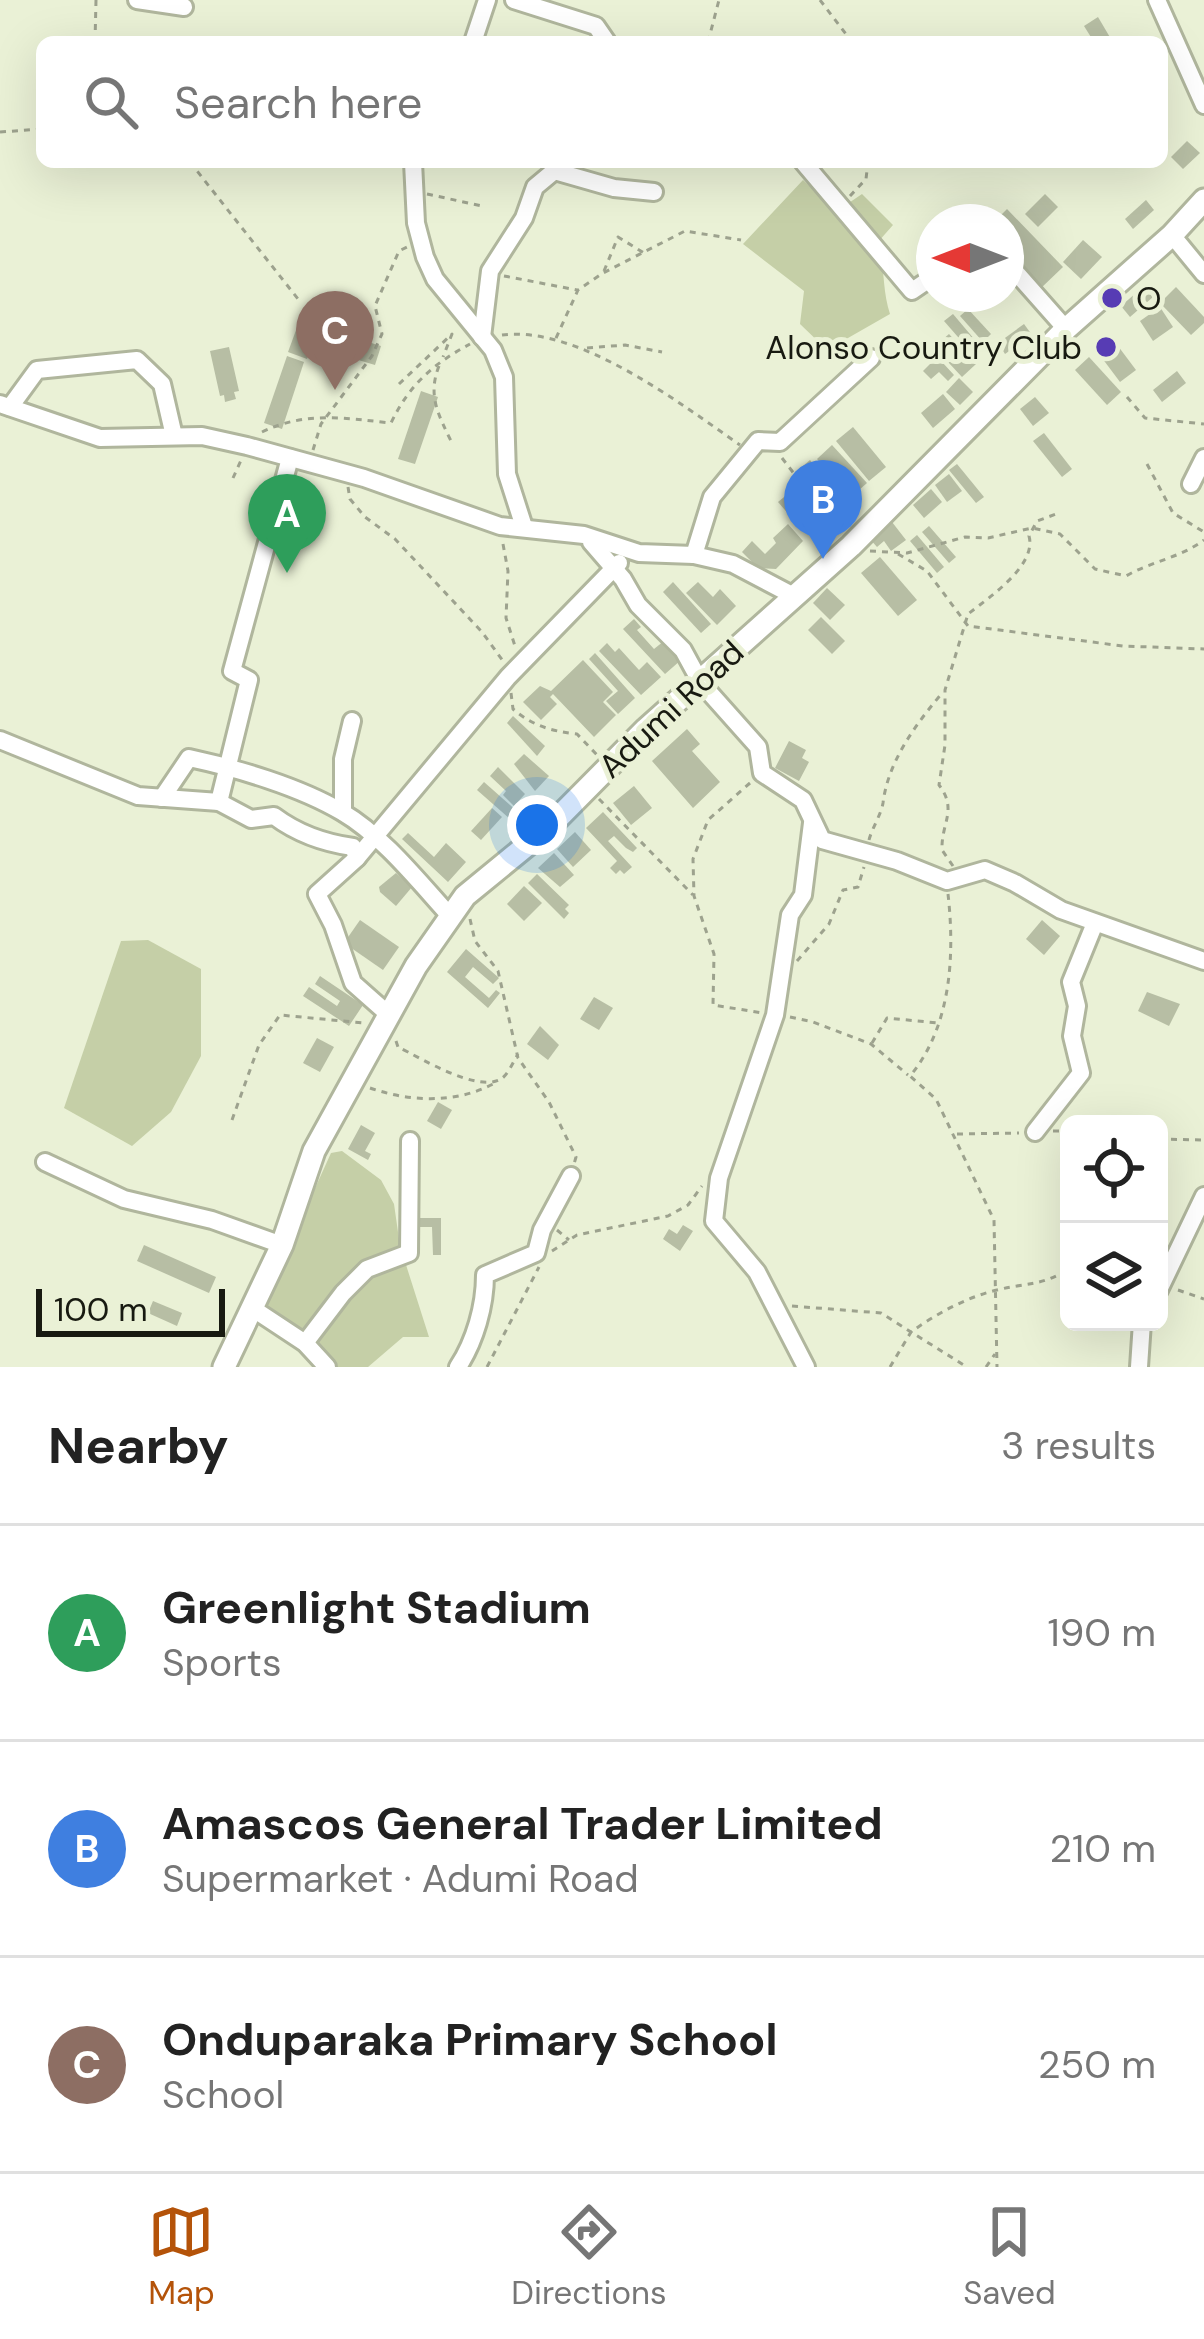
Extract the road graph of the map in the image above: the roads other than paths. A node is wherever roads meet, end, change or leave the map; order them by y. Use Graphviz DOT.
graph roads {
  1 [pos="137,0"];
  2 [pos="487,0"];
  3 [pos="514,0"];
  4 [pos="1157,0"];
  5 [pos="184,7"];
  6 [pos="475,36"];
  7 [pos="602,36"];
  8 [pos="1204,105"];
  9 [pos="413,168"];
  10 [pos="560,168"];
  11 [pos="564,168"];
  12 [pos="808,168"];
  13 [pos="654,192"];
  14 [pos="1204,200"];
  15 [pos="1172,235"];
  16 [pos="1204,274"];
  17 [pos="1024,281"];
  18 [pos="916,288"];
  19 [pos="1066,329"];
  20 [pos="482,337"];
  21 [pos="871,358"];
  22 [pos="5,405"];
  23 [pos="174,436"];
  24 [pos="1204,458"];
  25 [pos="299,461"];
  26 [pos="1191,484"];
  27 [pos="524,527"];
  28 [pos="584,536"];
  29 [pos="639,553"];
  30 [pos="694,555"];
  31 [pos="613,566"];
  32 [pos="792,595"];
  33 [pos="701,683"];
  34 [pos="352,721"];
  35 [pos="0,740"];
  36 [pos="228,766"];
  37 [pos="162,798"];
  38 [pos="219,802"];
  39 [pos="343,812"];
  40 [pos="812,823"];
  41 [pos="374,839"];
  42 [pos="357,858"];
  43 [pos="451,917"];
  44 [pos="1095,923"];
  45 [pos="1204,962"];
  46 [pos="385,1020"];
  47 [pos="1035,1132"];
  48 [pos="410,1141"];
  49 [pos="45,1162"];
  50 [pos="571,1176"];
  51 [pos="1204,1196"];
  52 [pos="282,1245"];
  53 [pos="1168,1271"];
  54 [pos="252,1308"];
  55 [pos="1141,1331"];
  56 [pos="305,1342"];
  57 [pos="224,1367"];
  58 [pos="327,1367"];
  59 [pos="458,1367"];
  60 [pos="806,1367"];
  61 [pos="1139,1367"];
  1 -- 5 [label="street"];
  2 -- 6 [label="street"];
  3 -- 7 [label="street"];
  4 -- 8 [label="street"];
  9 -- 20 [label="street"];
  10 -- 20 [label="street"];
  11 -- 13 [label="street"];
  12 -- 18 [label="street"];
  14 -- 15 [label="main road, Adumi Road"];
  15 -- 16 [label="street"];
  15 -- 19 [label="main road, Adumi Road"];
  17 -- 19 [label="street"];
  19 -- 32 [label="main road, Adumi Road"];
  20 -- 27 [label="street"];
  21 -- 30 [label="street"];
  22 -- 23 [label="street"];
  22 -- 23 [label="street"];
  23 -- 25 [label="street"];
  24 -- 26 [label="street"];
  25 -- 27 [label="street"];
  25 -- 36 [label="street"];
  27 -- 28 [label="street"];
  28 -- 29 [label="street"];
  28 -- 31 [label="street"];
  29 -- 30 [label="street"];
  29 -- 31 [label="street"];
  30 -- 32 [label="street"];
  31 -- 33 [label="street"];
  31 -- 41 [label="street"];
  32 -- 33 [label="main road, Adumi Road"];
  33 -- 40 [label="street"];
  33 -- 43 [label="main road, Adumi Road"];
  34 -- 39 [label="street"];
  35 -- 37 [label="street"];
  36 -- 37 [label="street"];
  36 -- 38 [label="street"];
  36 -- 39 [label="street"];
  37 -- 38 [label="street"];
  38 -- 42 [label="street"];
  39 -- 41 [label="street"];
  40 -- 44 [label="street"];
  40 -- 60 [label="street"];
  41 -- 42 [label="street"];
  41 -- 43 [label="street"];
  42 -- 46 [label="street"];
  43 -- 46 [label="main road, Adumi Road"];
  44 -- 45 [label="street"];
  44 -- 47 [label="street"];
  46 -- 52 [label="main road, Adumi Road"];
  48 -- 56 [label="street"];
  49 -- 52 [label="street"];
  50 -- 59 [label="street"];
  51 -- 53 [label="street"];
  52 -- 54 [label="main road, Adumi Road"];
  54 -- 56 [label="street"];
  54 -- 57 [label="main road, Adumi Road"];
  55 -- 61 [label="street"];
  56 -- 58 [label="street"];
}
